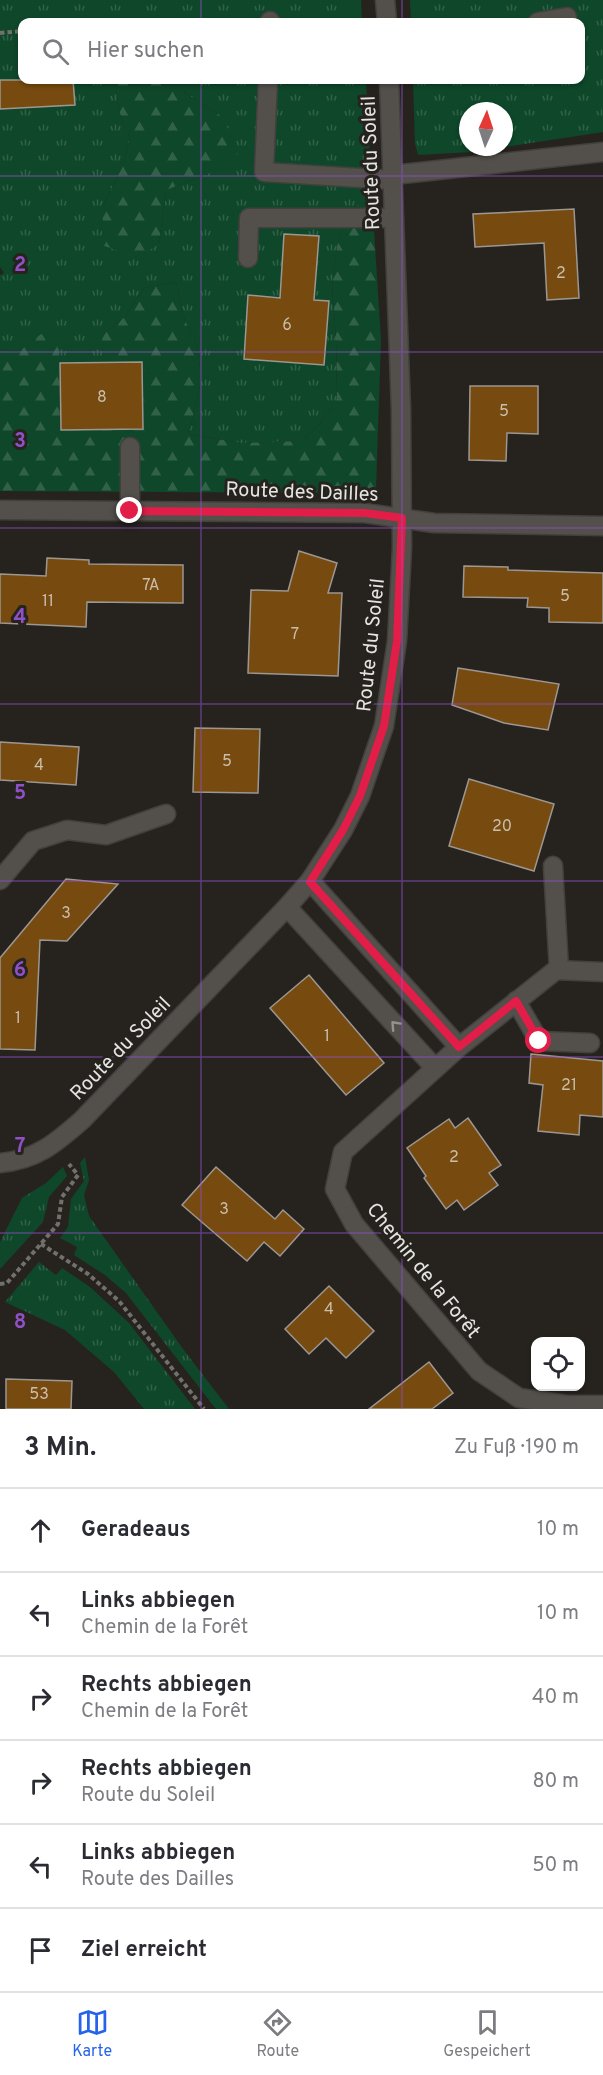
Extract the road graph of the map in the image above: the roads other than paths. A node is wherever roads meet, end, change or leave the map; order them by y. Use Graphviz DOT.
graph roads {
  1 [pos="386,0"];
  2 [pos="567,17"];
  3 [pos="387,18"];
  4 [pos="561,18"];
  5 [pos="268,84"];
  6 [pos="389,84"];
  7 [pos="603,152"];
  8 [pos="393,178"];
  9 [pos="394,218"];
  10 [pos="248,258"];
  11 [pos="130,447"];
  12 [pos="0,510"];
  13 [pos="130,511"];
  14 [pos="402,518"];
  15 [pos="603,526"];
  16 [pos="166,814"];
  17 [pos="553,866"];
  18 [pos="0,880"];
  19 [pos="310,882"];
  20 [pos="287,908"];
  21 [pos="559,970"];
  22 [pos="603,972"];
  23 [pos="516,1001"];
  24 [pos="590,1043"];
  25 [pos="459,1047"];
  26 [pos="435,1068"];
  27 [pos="0,1163"];
  28 [pos="537,1405"];
  29 [pos="603,1405"];
  1 -- 3 [label="street"];
  2 -- 4 [label="street"];
  5 -- 8 [label="street"];
  6 -- 8 [label="street, Route du Soleil"];
  7 -- 8 [label="street"];
  8 -- 9 [label="street, Route du Soleil"];
  9 -- 10 [label="street"];
  9 -- 14 [label="street, Route du Soleil"];
  11 -- 13 [label="street"];
  12 -- 13 [label="street, Route des Dailles"];
  13 -- 14 [label="street, Route des Dailles"];
  14 -- 15 [label="street, Route des Dailles"];
  14 -- 19 [label="street, Route du Soleil"];
  16 -- 18 [label="street"];
  17 -- 21 [label="street"];
  19 -- 20 [label="street, Route du Soleil"];
  19 -- 25 [label="street"];
  26 -- 20 [label="street, one-way"];
  20 -- 27 [label="street, Route du Soleil"];
  21 -- 22 [label="street"];
  21 -- 23 [label="street, Chemin de la Forêt"];
  23 -- 24 [label="street"];
  23 -- 25 [label="street, Chemin de la Forêt"];
  25 -- 26 [label="street, Chemin de la Forêt"];
  26 -- 28 [label="street, Chemin de la Forêt"];
  28 -- 29 [label="street, Chemin de la Forêt"];
}
